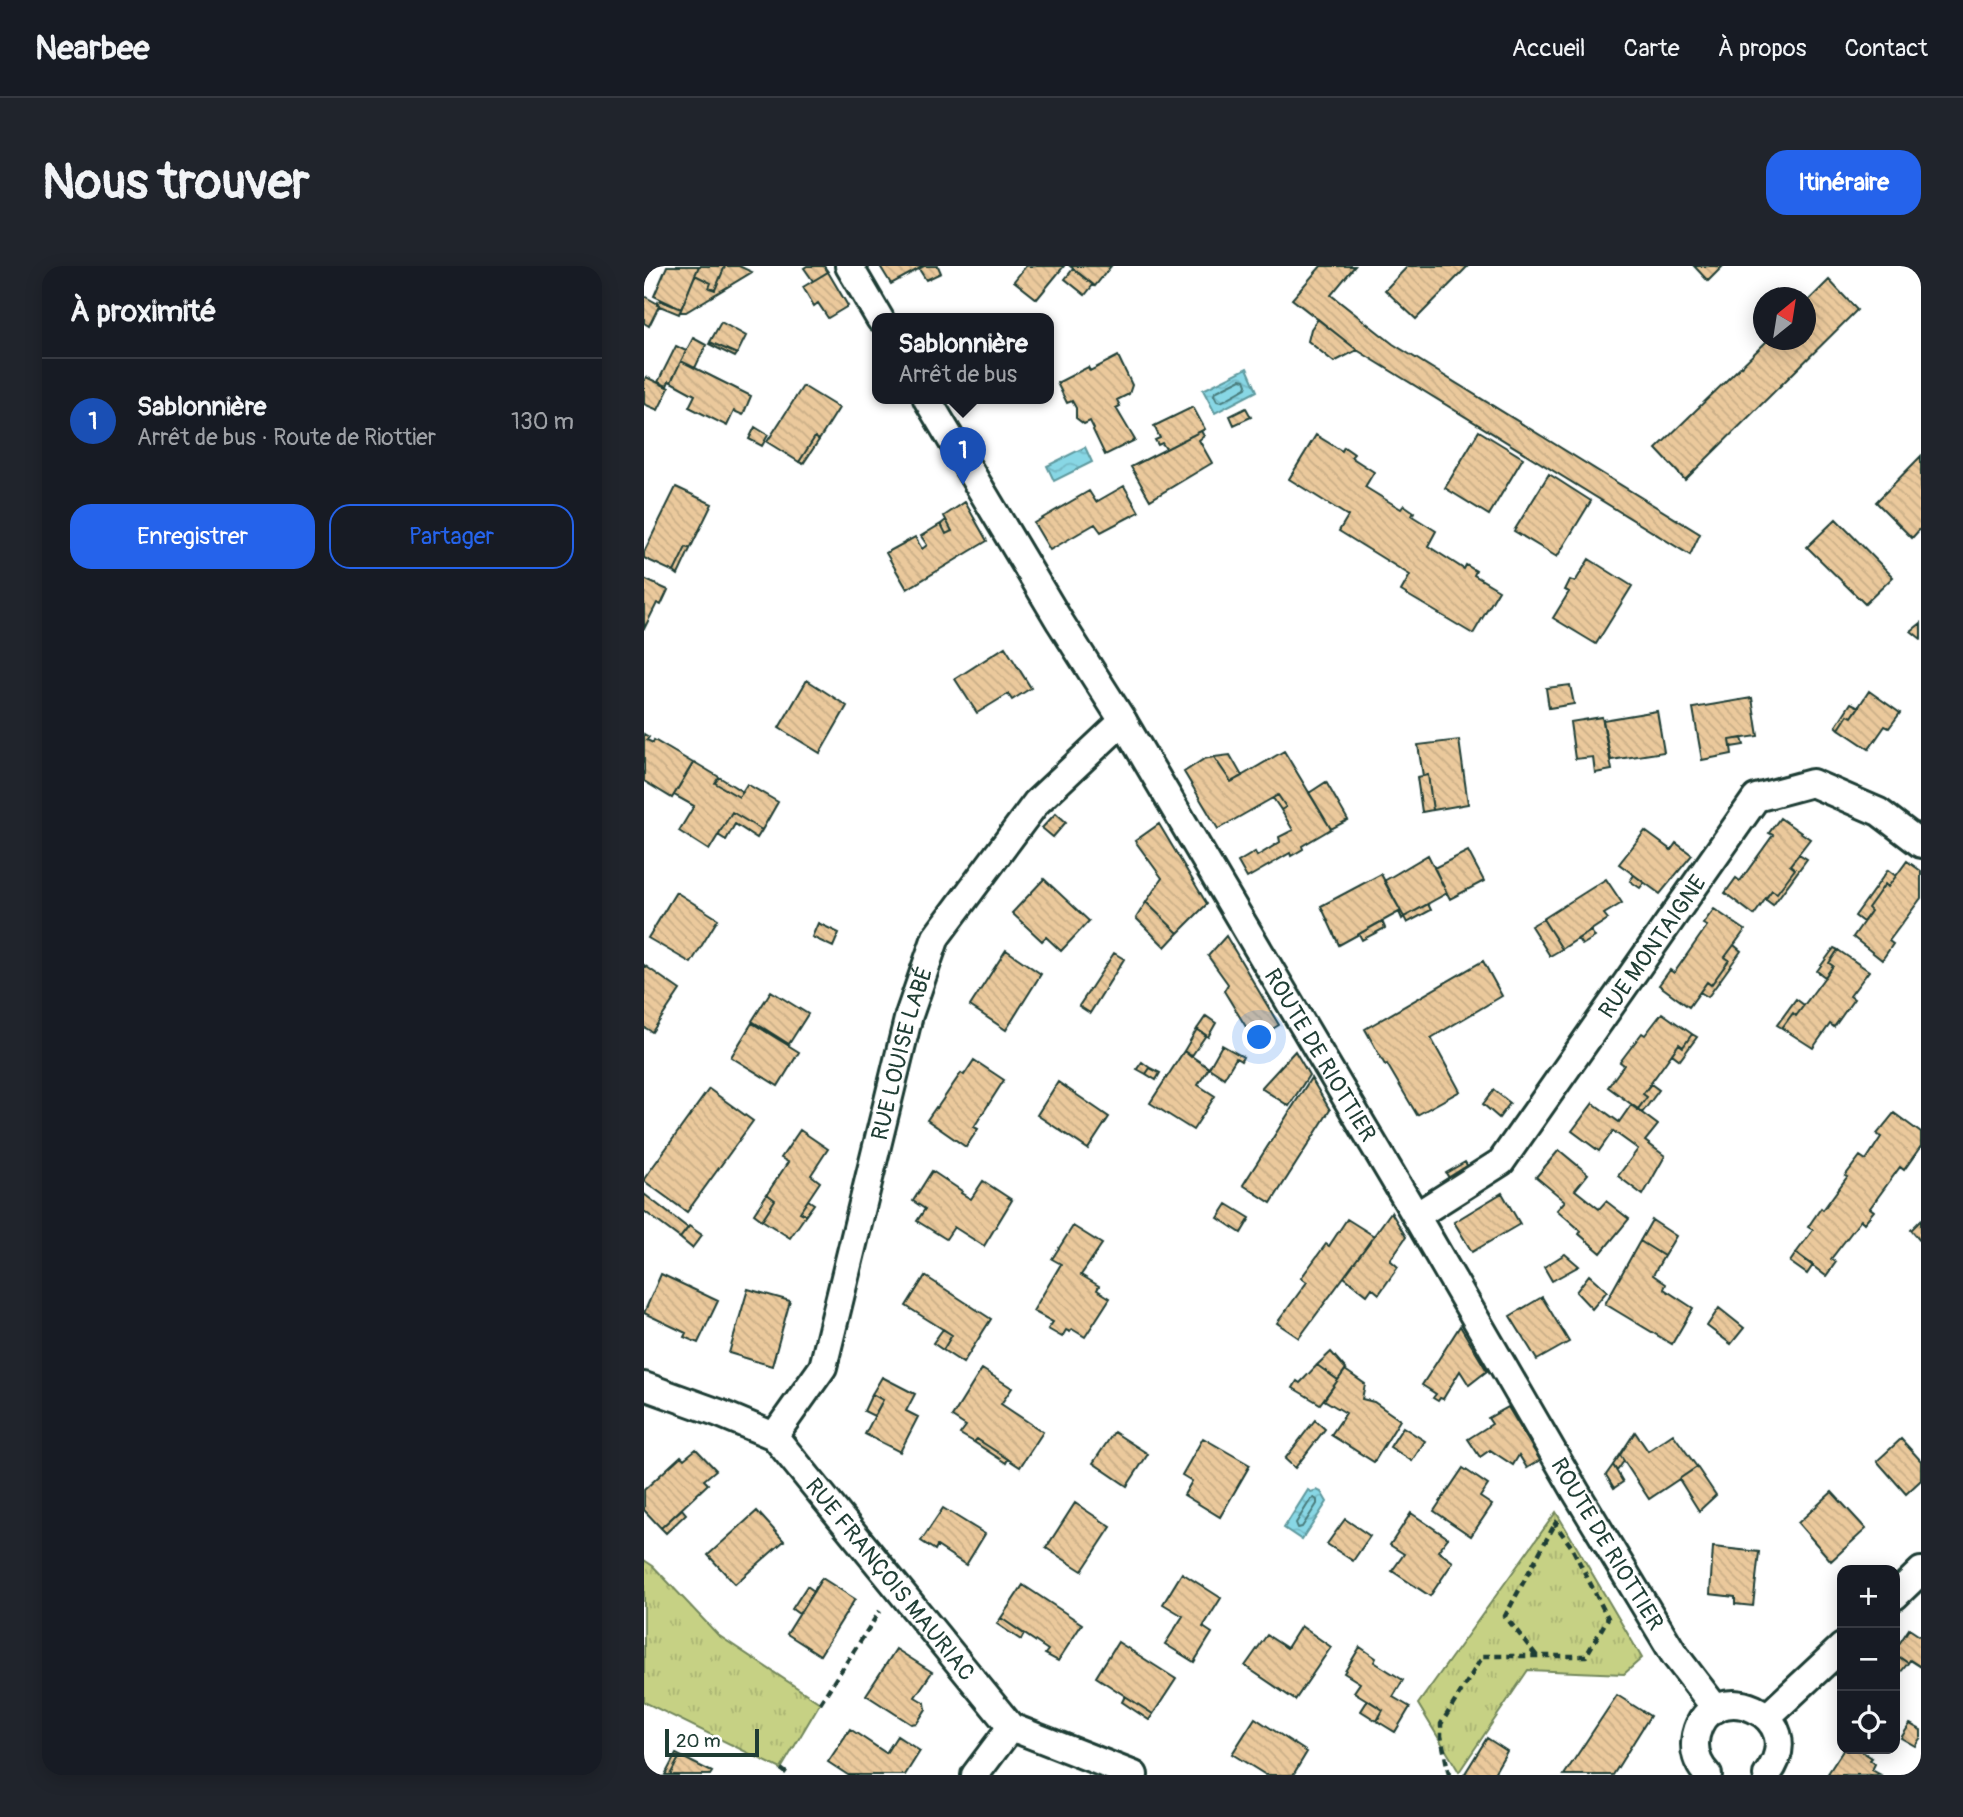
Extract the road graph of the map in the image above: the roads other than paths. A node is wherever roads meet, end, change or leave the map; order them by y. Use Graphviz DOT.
graph roads {
  1 [pos="849,266"];
  2 [pos="876,313"];
  3 [pos="930,404"];
  4 [pos="1123,721"];
  5 [pos="1921,844"];
  6 [pos="1416,1216"];
  7 [pos="644,1386"];
  8 [pos="774,1436"];
  9 [pos="1921,1571"];
  10 [pos="1900,1591"];
  11 [pos="1837,1652"];
  12 [pos="1716,1709"];
  13 [pos="1768,1717"];
  14 [pos="1011,1727"];
  15 [pos="975,1775"];
  16 [pos="1134,1775"];
  17 [pos="1708,1775"];
  18 [pos="1767,1775"];
  1 -- 2 [label="street"];
  3 -- 4 [label="street, ROUTE DE RIOTTIER"];
  4 -- 6 [label="street, ROUTE DE RIOTTIER"];
  4 -- 8 [label="street, RUE LOUISE LABÉ"];
  5 -- 6 [label="street, RUE MONTAIGNE"];
  6 -- 12 [label="street, ROUTE DE RIOTTIER"];
  7 -- 8 [label="street, RUE FRANÇOIS MAURIAC"];
  8 -- 14 [label="street, RUE FRANÇOIS MAURIAC"];
  9 -- 10 [label="street"];
  11 -- 13 [label="street"];
  12 -- 13 [label="street"];
  12 -- 17 [label="street"];
  13 -- 18 [label="street"];
  14 -- 15 [label="street"];
  14 -- 16 [label="street, RUE FRANÇOIS MAURIAC"];
}
